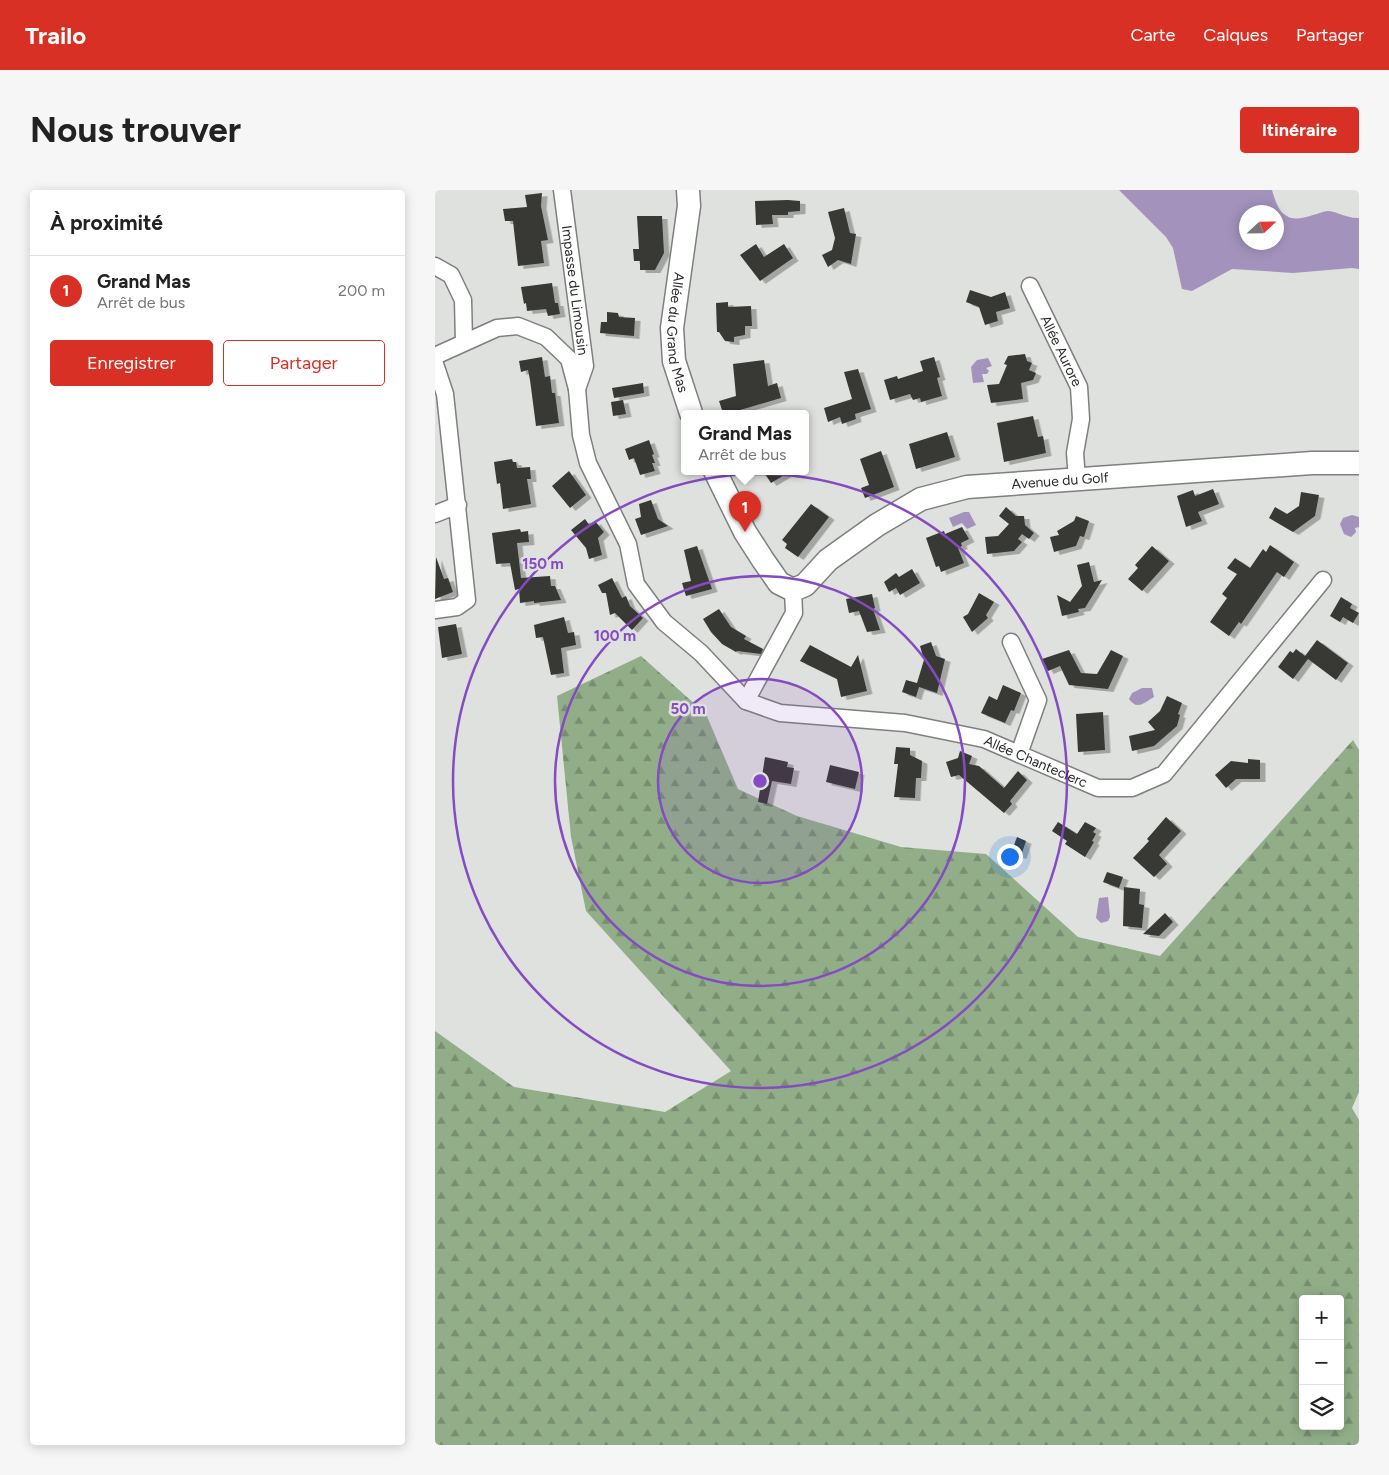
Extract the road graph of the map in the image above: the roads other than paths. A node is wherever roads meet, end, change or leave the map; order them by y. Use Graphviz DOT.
graph roads {
  1 [pos="562,190"];
  2 [pos="687,190"];
  3 [pos="435,266"];
  4 [pos="1030,286"];
  5 [pos="464,342"];
  6 [pos="435,356"];
  7 [pos="435,364"];
  8 [pos="577,389"];
  9 [pos="690,410"];
  10 [pos="1359,462"];
  11 [pos="717,475"];
  12 [pos="1077,479"];
  13 [pos="458,505"];
  14 [pos="435,514"];
  15 [pos="1323,580"];
  16 [pos="793,590"];
  17 [pos="435,610"];
  18 [pos="1011,642"];
  19 [pos="745,701"];
  20 [pos="1019,754"];
  1 -- 8 [label="street, Impasse du Limousin"];
  2 -- 9 [label="street, Allée du Grand Mas"];
  3 -- 5 [label="street"];
  4 -- 12 [label="street, Allée Aurore"];
  5 -- 6 [label="street"];
  5 -- 8 [label="street"];
  7 -- 13 [label="street"];
  8 -- 19 [label="street"];
  10 -- 12 [label="street, Avenue du Golf"];
  11 -- 16 [label="street"];
  12 -- 16 [label="street, Avenue du Golf"];
  13 -- 14 [label="street"];
  13 -- 17 [label="street"];
  15 -- 20 [label="street, Allée Chanteclerc"];
  16 -- 19 [label="street"];
  18 -- 20 [label="street"];
  19 -- 20 [label="street, Allée Chanteclerc"];
}
